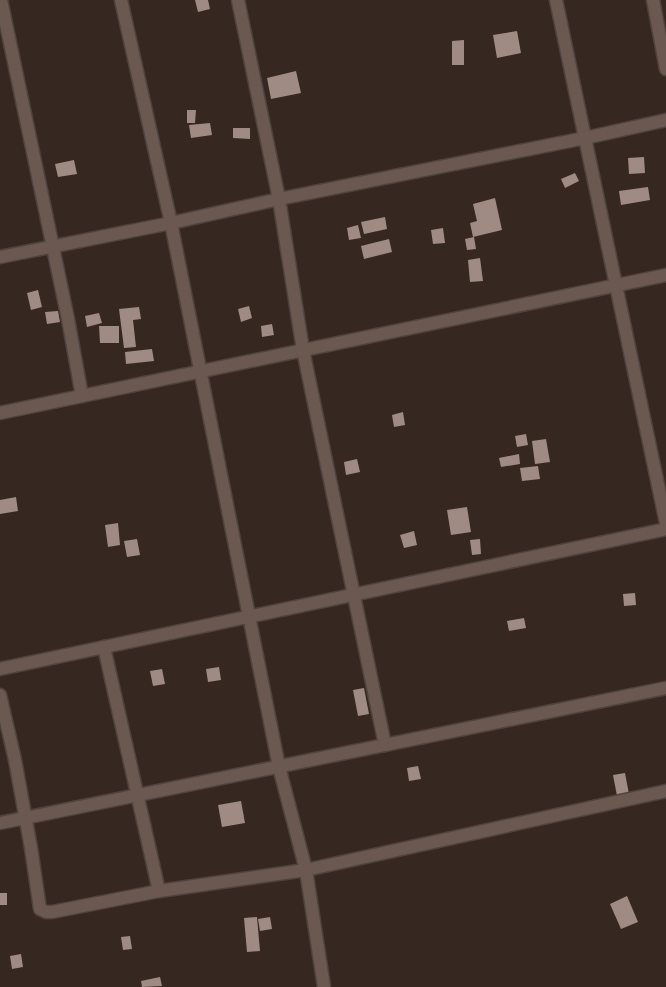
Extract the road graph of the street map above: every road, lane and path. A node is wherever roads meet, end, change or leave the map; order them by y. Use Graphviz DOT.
graph roads {
  1 [pos="1,0"];
  2 [pos="121,0"];
  3 [pos="238,0"];
  4 [pos="556,0"];
  5 [pos="653,0"];
  6 [pos="666,69"];
  7 [pos="666,120"];
  8 [pos="585,138"];
  9 [pos="279,199"];
  10 [pos="171,223"];
  11 [pos="52,247"];
  12 [pos="0,257"];
  13 [pos="666,275"];
  14 [pos="616,286"];
  15 [pos="303,350"];
  16 [pos="200,372"];
  17 [pos="82,396"];
  18 [pos="0,413"];
  19 [pos="666,523"];
  20 [pos="666,529"];
  21 [pos="354,595"];
  22 [pos="250,616"];
  23 [pos="104,647"];
  24 [pos="0,669"];
  25 [pos="666,688"];
  26 [pos="0,695"];
  27 [pos="385,745"];
  28 [pos="279,766"];
  29 [pos="666,792"];
  30 [pos="138,795"];
  31 [pos="25,818"];
  32 [pos="0,824"];
  33 [pos="306,870"];
  34 [pos="159,891"];
  35 [pos="324,987"];
  1 -- 11 [label="street"];
  2 -- 10 [label="street"];
  3 -- 9 [label="street"];
  4 -- 8 [label="street"];
  5 -- 6 [label="street"];
  7 -- 8 [label="street"];
  8 -- 9 [label="street"];
  8 -- 14 [label="street"];
  9 -- 10 [label="street"];
  9 -- 15 [label="street"];
  10 -- 11 [label="street"];
  10 -- 16 [label="street"];
  11 -- 12 [label="street"];
  11 -- 17 [label="street"];
  13 -- 14 [label="street"];
  14 -- 15 [label="street"];
  14 -- 19 [label="street"];
  15 -- 16 [label="street"];
  15 -- 21 [label="street"];
  16 -- 17 [label="street"];
  16 -- 22 [label="street"];
  17 -- 18 [label="street"];
  20 -- 21 [label="street"];
  21 -- 22 [label="street"];
  21 -- 27 [label="street"];
  22 -- 23 [label="street"];
  22 -- 28 [label="street"];
  23 -- 24 [label="street"];
  23 -- 30 [label="street"];
  25 -- 27 [label="street"];
  26 -- 31 [label="street"];
  27 -- 28 [label="street"];
  28 -- 30 [label="street"];
  28 -- 33 [label="street"];
  29 -- 33 [label="street"];
  30 -- 31 [label="street"];
  30 -- 34 [label="street"];
  31 -- 32 [label="street"];
  31 -- 34 [label="street"];
  33 -- 34 [label="street"];
  33 -- 35 [label="street"];
}
